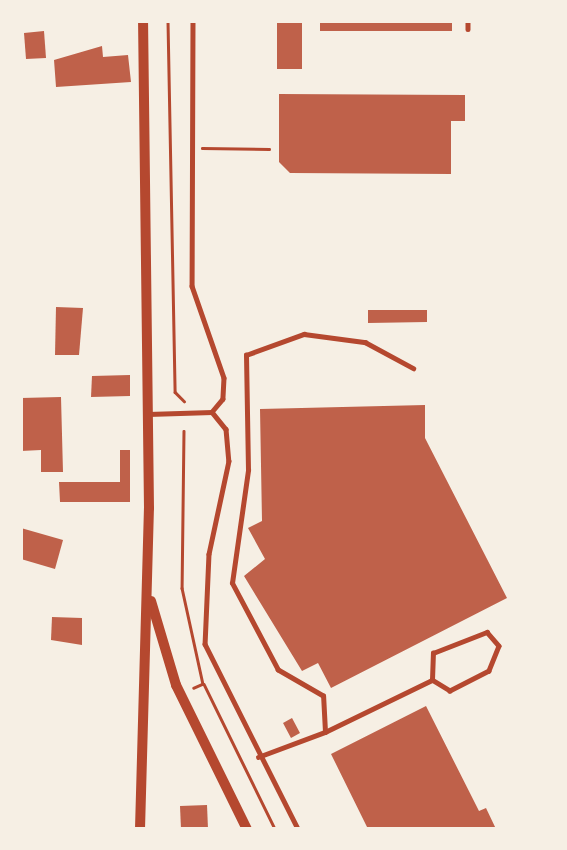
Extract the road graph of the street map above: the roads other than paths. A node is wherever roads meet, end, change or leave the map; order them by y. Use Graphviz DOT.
graph roads {
  1 [pos="193,21"];
  2 [pos="468,21"];
  3 [pos="144,23"];
  4 [pos="468,29"];
  5 [pos="413,368"];
  6 [pos="212,412"];
  7 [pos="148,414"];
  8 [pos="147,571"];
  9 [pos="432,680"];
  10 [pos="325,732"];
  11 [pos="258,757"];
  12 [pos="140,829"];
  13 [pos="247,829"];
  14 [pos="298,829"];
  1 -- 6 [label="lane"];
  2 -- 4 [label="lane"];
  3 -- 7 [label="street"];
  5 -- 10 [label="lane"];
  6 -- 7 [label="lane"];
  6 -- 11 [label="lane"];
  7 -- 8 [label="street"];
  8 -- 12 [label="street"];
  8 -- 13 [label="street"];
  9 -- 9 [label="lane"];
  9 -- 10 [label="lane"];
  10 -- 11 [label="lane"];
  11 -- 14 [label="lane"];
}
